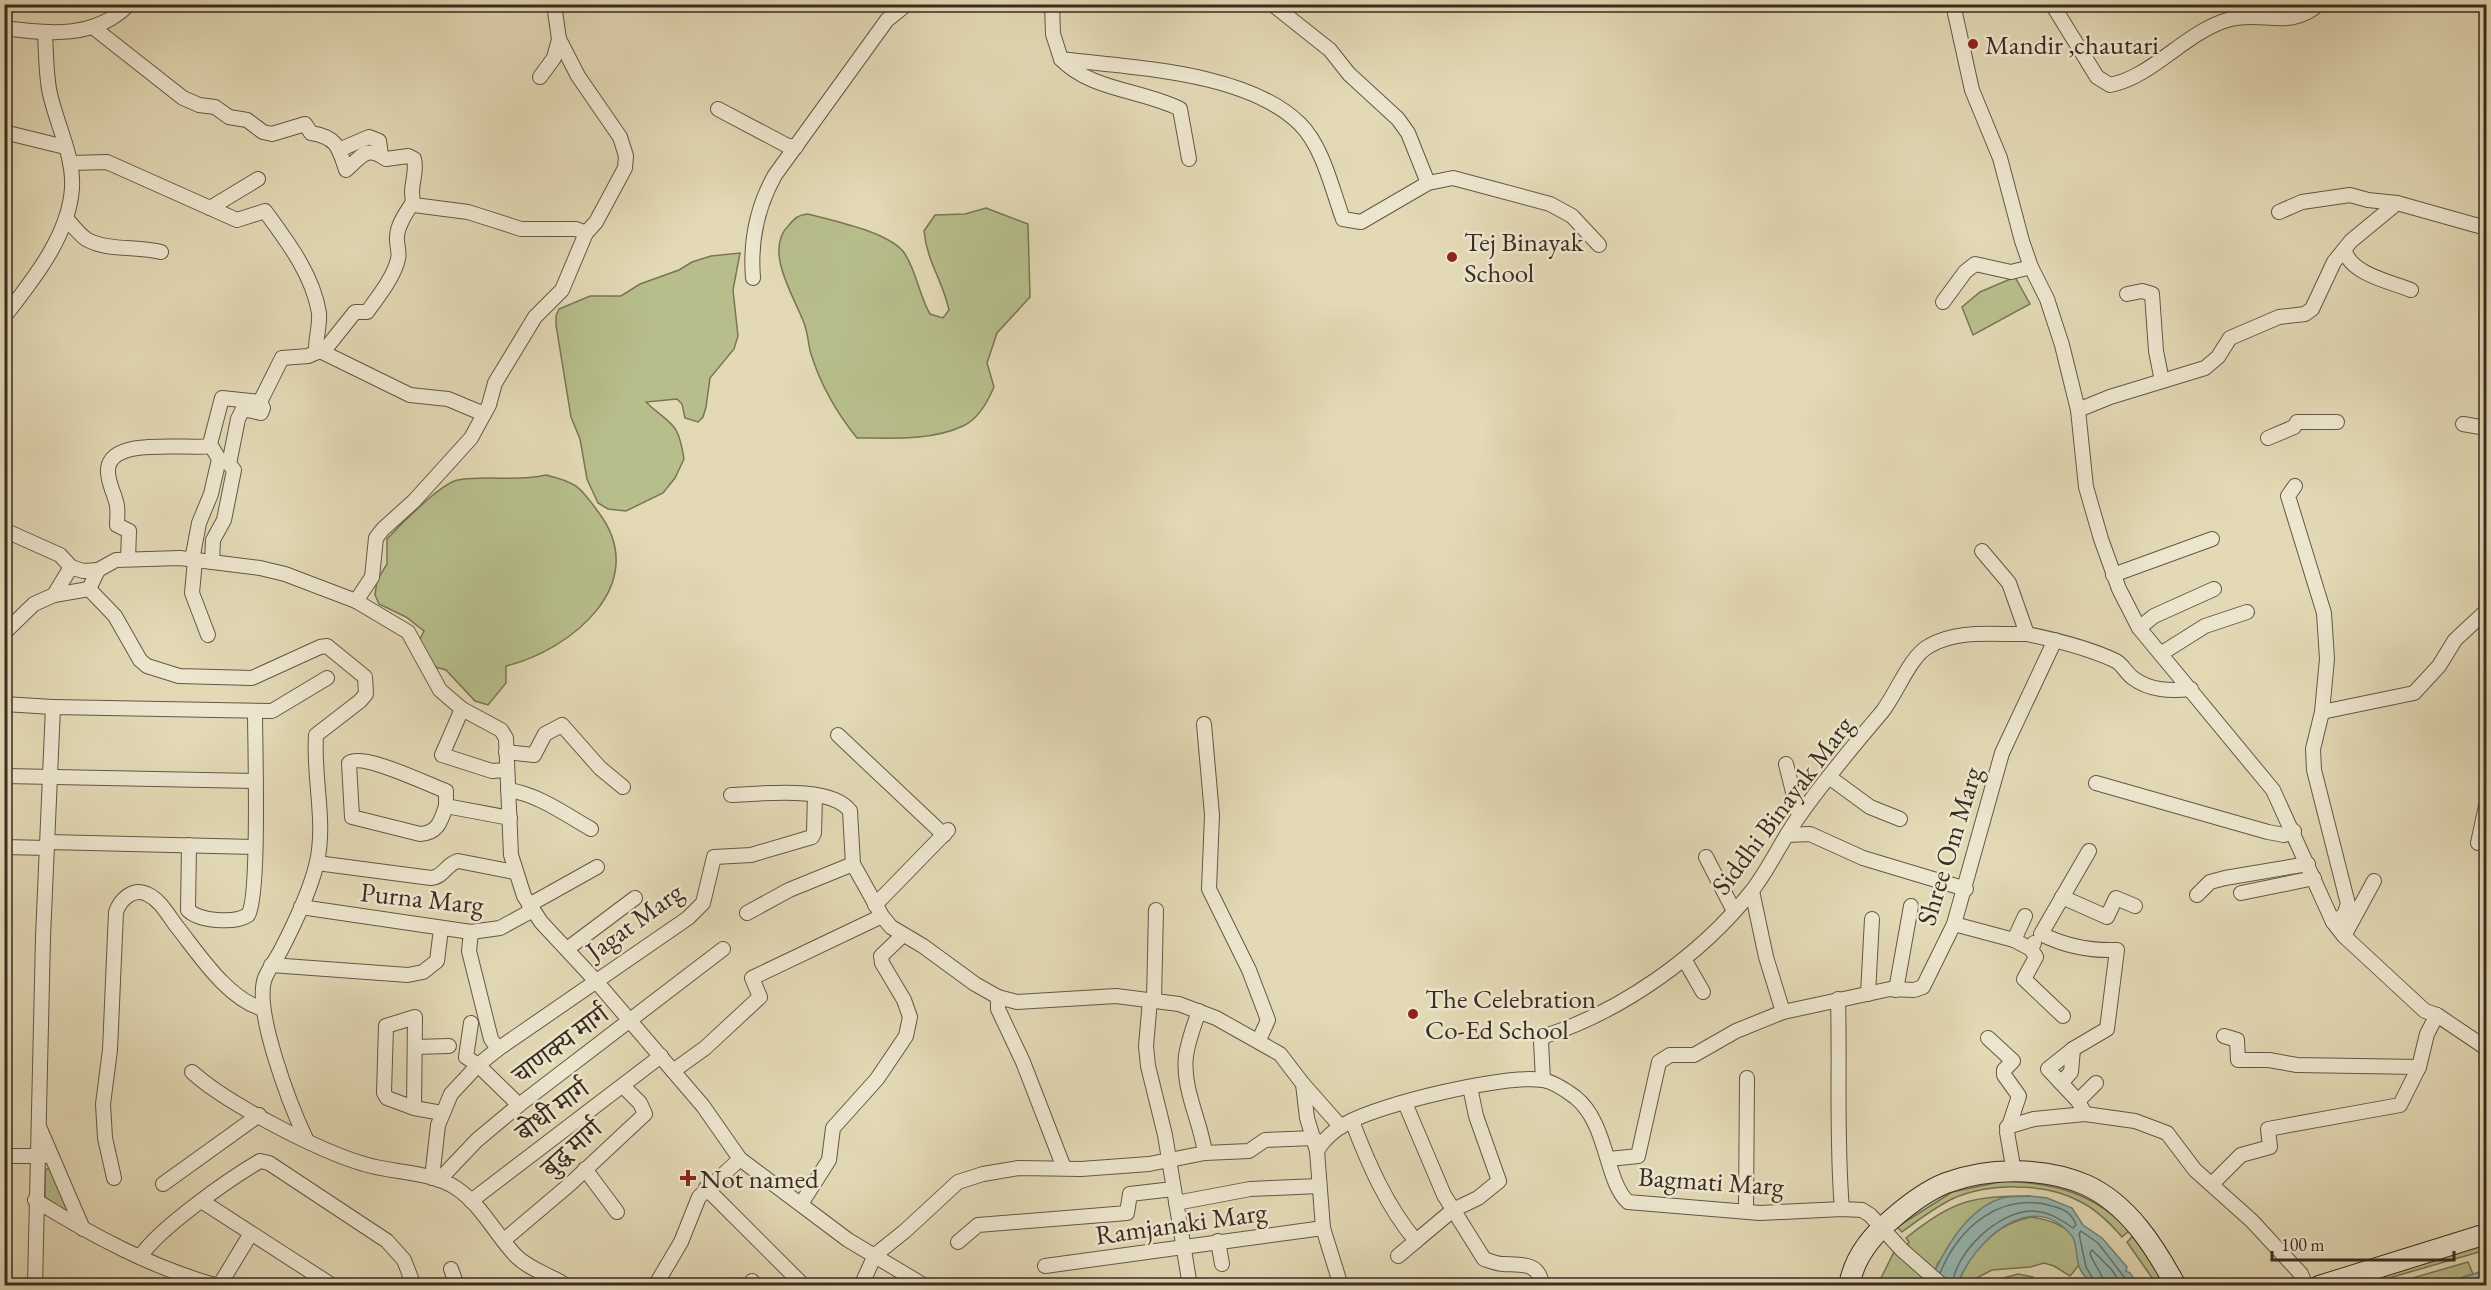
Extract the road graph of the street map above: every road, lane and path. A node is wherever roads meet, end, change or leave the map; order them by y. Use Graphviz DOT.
graph roads {
  1 [pos="129,4"];
  2 [pos="554,4"];
  3 [pos="907,4"];
  4 [pos="1052,4"];
  5 [pos="1272,4"];
  6 [pos="1953,4"];
  7 [pos="2052,4"];
  8 [pos="2319,4"];
  9 [pos="4,28"];
  10 [pos="94,28"];
  11 [pos="45,34"];
  12 [pos="560,39"];
  13 [pos="1060,59"];
  14 [pos="540,77"];
  15 [pos="718,109"];
  16 [pos="8,133"];
  17 [pos="65,147"];
  18 [pos="796,147"];
  19 [pos="341,149"];
  20 [pos="381,155"];
  21 [pos="1189,159"];
  22 [pos="70,164"];
  23 [pos="258,179"];
  24 [pos="1428,183"];
  25 [pos="413,202"];
  26 [pos="2397,203"];
  27 [pos="210,208"];
  28 [pos="2279,212"];
  29 [pos="66,218"];
  30 [pos="2487,228"];
  31 [pos="586,233"];
  32 [pos="1599,245"];
  33 [pos="2345,251"];
  34 [pos="161,252"];
  35 [pos="2031,267"];
  36 [pos="753,278"];
  37 [pos="2411,290"];
  38 [pos="2127,294"];
  39 [pos="1943,302"];
  40 [pos="4,317"];
  41 [pos="321,352"];
  42 [pos="2162,381"];
  43 [pos="260,402"];
  44 [pos="2078,410"];
  45 [pos="484,414"];
  46 [pos="2337,422"];
  47 [pos="2463,424"];
  48 [pos="2487,428"];
  49 [pos="2268,438"];
  50 [pos="211,446"];
  51 [pos="2295,486"];
  52 [pos="4,530"];
  53 [pos="2212,539"];
  54 [pos="1982,551"];
  55 [pos="128,559"];
  56 [pos="194,560"];
  57 [pos="212,562"];
  58 [pos="71,567"];
  59 [pos="98,570"];
  60 [pos="2113,575"];
  61 [pos="89,589"];
  62 [pos="2214,589"];
  63 [pos="54,595"];
  64 [pos="356,601"];
  65 [pos="2487,611"];
  66 [pos="2247,612"];
  67 [pos="2139,628"];
  68 [pos="4,633"];
  69 [pos="2027,634"];
  70 [pos="208,635"];
  71 [pos="2055,640"];
  72 [pos="2162,653"];
  73 [pos="327,678"];
  74 [pos="2191,689"];
  75 [pos="4,704"];
  76 [pos="53,706"];
  77 [pos="462,709"];
  78 [pos="255,712"];
  79 [pos="2322,712"];
  80 [pos="1204,724"];
  81 [pos="838,735"];
  82 [pos="506,752"];
  83 [pos="1786,764"];
  84 [pos="506,770"];
  85 [pos="4,776"];
  86 [pos="51,776"];
  87 [pos="1829,777"];
  88 [pos="255,781"];
  89 [pos="2096,783"];
  90 [pos="623,787"];
  91 [pos="508,790"];
  92 [pos="731,795"];
  93 [pos="815,795"];
  94 [pos="446,806"];
  95 [pos="2487,806"];
  96 [pos="1799,816"];
  97 [pos="510,818"];
  98 [pos="1900,819"];
  99 [pos="591,829"];
  100 [pos="2294,831"];
  101 [pos="1787,835"];
  102 [pos="2478,843"];
  103 [pos="48,845"];
  104 [pos="189,845"];
  105 [pos="4,847"];
  106 [pos="255,847"];
  107 [pos="2089,851"];
  108 [pos="1706,857"];
  109 [pos="317,863"];
  110 [pos="853,864"];
  111 [pos="2308,864"];
  112 [pos="597,867"];
  113 [pos="514,872"];
  114 [pos="2314,878"];
  115 [pos="2374,881"];
  116 [pos="1966,889"];
  117 [pos="1752,891"];
  118 [pos="2241,893"];
  119 [pos="2197,895"];
  120 [pos="2062,897"];
  121 [pos="635,898"];
  122 [pos="1911,906"];
  123 [pos="2135,906"];
  124 [pos="301,907"];
  125 [pos="531,908"];
  126 [pos="1156,910"];
  127 [pos="878,911"];
  128 [pos="1734,911"];
  129 [pos="747,913"];
  130 [pos="2025,916"];
  131 [pos="1872,919"];
  132 [pos="2333,922"];
  133 [pos="1954,924"];
  134 [pos="441,929"];
  135 [pos="471,932"];
  136 [pos="2041,934"];
  137 [pos="903,935"];
  138 [pos="2344,936"];
  139 [pos="2014,940"];
  140 [pos="567,949"];
  141 [pos="723,949"];
  142 [pos="2031,949"];
  143 [pos="1684,959"];
  144 [pos="271,965"];
  145 [pos="595,980"];
  146 [pos="1896,990"];
  147 [pos="1704,992"];
  148 [pos="1868,994"];
  149 [pos="998,997"];
  150 [pos="1839,999"];
  151 [pos="1152,1000"];
  152 [pos="263,1009"];
  153 [pos="1199,1011"];
  154 [pos="1783,1012"];
  155 [pos="2437,1015"];
  156 [pos="2062,1016"];
  157 [pos="630,1022"];
  158 [pos="471,1023"];
  159 [pos="2224,1036"];
  160 [pos="1988,1038"];
  161 [pos="1259,1040"];
  162 [pos="449,1046"];
  163 [pos="415,1047"];
  164 [pos="2487,1048"];
  165 [pos="498,1049"];
  166 [pos="2073,1049"];
  167 [pos="661,1056"];
  168 [pos="478,1065"];
  169 [pos="2419,1067"];
  170 [pos="673,1071"];
  171 [pos="192,1072"];
  172 [pos="1747,1078"];
  173 [pos="1543,1080"];
  174 [pos="2061,1083"];
  175 [pos="2096,1083"];
  176 [pos="1303,1084"];
  177 [pos="624,1087"];
  178 [pos="1470,1087"];
  179 [pos="2078,1101"];
  180 [pos="1405,1103"];
  181 [pos="519,1105"];
  182 [pos="414,1108"];
  183 [pos="442,1113"];
  184 [pos="2085,1114"];
  185 [pos="258,1115"];
  186 [pos="1346,1124"];
  187 [pos="39,1127"];
  188 [pos="2007,1127"];
  189 [pos="306,1138"];
  190 [pos="1315,1144"];
  191 [pos="1205,1153"];
  192 [pos="4,1156"];
  193 [pos="37,1156"];
  194 [pos="54,1156"];
  195 [pos="1609,1158"];
  196 [pos="740,1159"];
  197 [pos="1170,1162"];
  198 [pos="1064,1168"];
  199 [pos="585,1169"];
  200 [pos="2014,1172"];
  201 [pos="114,1178"];
  202 [pos="435,1179"];
  203 [pos="163,1184"];
  204 [pos="2212,1184"];
  205 [pos="1319,1186"];
  206 [pos="706,1188"];
  207 [pos="1173,1189"];
  208 [pos="35,1200"];
  209 [pos="203,1202"];
  210 [pos="471,1202"];
  211 [pos="1176,1203"];
  212 [pos="801,1204"];
  213 [pos="1842,1209"];
  214 [pos="1453,1210"];
  215 [pos="1746,1211"];
  216 [pos="617,1212"];
  217 [pos="1882,1227"];
  218 [pos="1323,1228"];
  219 [pos="83,1229"];
  220 [pos="250,1234"];
  221 [pos="2487,1234"];
  222 [pos="504,1240"];
  223 [pos="1218,1241"];
  224 [pos="1416,1241"];
  225 [pos="958,1242"];
  226 [pos="1184,1247"];
  227 [pos="875,1255"];
  228 [pos="1398,1256"];
  229 [pos="140,1257"];
  230 [pos="1222,1264"];
  231 [pos="1045,1266"];
  232 [pos="451,1269"];
  233 [pos="185,1281"];
  234 [pos="802,1282"];
  235 [pos="36,1285"];
  236 [pos="219,1286"];
  237 [pos="333,1286"];
  238 [pos="414,1286"];
  239 [pos="457,1286"];
  240 [pos="567,1286"];
  241 [pos="655,1286"];
  242 [pos="861,1286"];
  243 [pos="925,1286"];
  244 [pos="1190,1286"];
  245 [pos="1341,1286"];
  246 [pos="1542,1286"];
  247 [pos="1849,1286"];
  248 [pos="1943,1286"];
  249 [pos="2176,1286"];
  250 [pos="2306,1286"];
  251 [pos="2319,1286"];
  1 -- 10 [label="street"];
  2 -- 12 [label="street"];
  3 -- 18 [label="street"];
  4 -- 13 [label="street"];
  5 -- 24 [label="street"];
  6 -- 35 [label="street"];
  7 -- 8 [label="street"];
  9 -- 11 [label="street"];
  10 -- 11 [label="street"];
  10 -- 19 [label="street"];
  11 -- 17 [label="street"];
  12 -- 14 [label="street"];
  12 -- 31 [label="street"];
  13 -- 21 [label="street"];
  13 -- 24 [label="street"];
  15 -- 18 [label="street"];
  16 -- 17 [label="street"];
  17 -- 22 [label="street"];
  18 -- 36 [label="street"];
  19 -- 20 [label="street"];
  19 -- 20 [label="street"];
  20 -- 25 [label="street"];
  22 -- 27 [label="street"];
  22 -- 29 [label="street"];
  23 -- 27 [label="street"];
  24 -- 32 [label="street"];
  25 -- 31 [label="street"];
  25 -- 41 [label="street"];
  26 -- 28 [label="street"];
  26 -- 30 [label="street"];
  26 -- 33 [label="street"];
  27 -- 41 [label="street"];
  29 -- 34 [label="street"];
  29 -- 40 [label="street"];
  31 -- 45 [label="street"];
  33 -- 37 [label="street"];
  33 -- 42 [label="street"];
  35 -- 39 [label="street"];
  35 -- 44 [label="street"];
  38 -- 42 [label="street"];
  41 -- 43 [label="street"];
  41 -- 45 [label="street"];
  42 -- 44 [label="street"];
  43 -- 50 [label="street"];
  43 -- 57 [label="street"];
  44 -- 60 [label="street"];
  45 -- 64 [label="street"];
  46 -- 49 [label="street"];
  47 -- 48 [label="street"];
  50 -- 55 [label="street"];
  50 -- 56 [label="street"];
  51 -- 79 [label="street"];
  52 -- 58 [label="street"];
  53 -- 60 [label="street"];
  54 -- 69 [label="street"];
  55 -- 56 [label="street"];
  55 -- 59 [label="street"];
  56 -- 57 [label="street"];
  56 -- 70 [label="street"];
  57 -- 64 [label="street"];
  58 -- 59 [label="street"];
  58 -- 63 [label="street"];
  59 -- 61 [label="street"];
  60 -- 67 [label="street"];
  61 -- 63 [label="street"];
  61 -- 109 [label="street"];
  62 -- 67 [label="street"];
  63 -- 68 [label="street"];
  64 -- 77 [label="street"];
  65 -- 79 [label="street"];
  66 -- 72 [label="street"];
  67 -- 72 [label="street"];
  69 -- 71 [label="street, Siddhi Binayak Marg"];
  69 -- 87 [label="street, Siddhi Binayak Marg"];
  71 -- 74 [label="street, Siddhi Binayak Marg"];
  71 -- 116 [label="street, Shree Om Marg"];
  72 -- 74 [label="street"];
  73 -- 78 [label="street"];
  74 -- 100 [label="street"];
  75 -- 76 [label="street"];
  76 -- 78 [label="street"];
  76 -- 86 [label="street"];
  77 -- 82 [label="street"];
  77 -- 84 [label="street"];
  78 -- 88 [label="street"];
  79 -- 132 [label="street"];
  80 -- 161 [label="street"];
  81 -- 127 [label="street"];
  82 -- 84 [label="street"];
  82 -- 90 [label="street"];
  83 -- 96 [label="street"];
  84 -- 91 [label="street"];
  85 -- 86 [label="street"];
  86 -- 88 [label="street"];
  86 -- 103 [label="street"];
  87 -- 96 [label="street, Siddhi Binayak Marg"];
  87 -- 98 [label="street"];
  88 -- 106 [label="street"];
  89 -- 100 [label="street"];
  91 -- 97 [label="street"];
  91 -- 99 [label="street"];
  92 -- 93 [label="street"];
  93 -- 110 [label="street"];
  93 -- 145 [label="street, Jagat Marg"];
  94 -- 94 [label="street"];
  94 -- 97 [label="street"];
  95 -- 102 [label="street"];
  96 -- 101 [label="street, Siddhi Binayak Marg"];
  97 -- 113 [label="street"];
  100 -- 111 [label="street"];
  101 -- 116 [label="street"];
  101 -- 117 [label="street, Siddhi Binayak Marg"];
  103 -- 104 [label="street"];
  103 -- 105 [label="street"];
  103 -- 187 [label="street"];
  104 -- 106 [label="street"];
  104 -- 106 [label="street"];
  107 -- 120 [label="street"];
  108 -- 128 [label="street"];
  109 -- 113 [label="street"];
  109 -- 124 [label="street"];
  110 -- 127 [label="street"];
  110 -- 129 [label="street"];
  111 -- 114 [label="street"];
  111 -- 119 [label="street"];
  112 -- 125 [label="street, Purna Marg"];
  113 -- 125 [label="street"];
  114 -- 118 [label="street"];
  114 -- 132 [label="street"];
  115 -- 138 [label="street"];
  116 -- 133 [label="street, Shree Om Marg"];
  117 -- 128 [label="street, Siddhi Binayak Marg"];
  117 -- 154 [label="street"];
  120 -- 123 [label="street"];
  120 -- 136 [label="street"];
  121 -- 140 [label="street"];
  122 -- 146 [label="street"];
  124 -- 134 [label="street, Purna Marg"];
  124 -- 144 [label="street"];
  125 -- 135 [label="street, Purna Marg"];
  125 -- 140 [label="street"];
  126 -- 151 [label="street"];
  127 -- 137 [label="street"];
  127 -- 170 [label="street"];
  128 -- 143 [label="street, Siddhi Binayak Marg"];
  130 -- 139 [label="street"];
  131 -- 148 [label="street"];
  132 -- 138 [label="street"];
  133 -- 139 [label="street"];
  133 -- 146 [label="street, Shree Om Marg"];
  134 -- 135 [label="street, Purna Marg"];
  134 -- 144 [label="street"];
  135 -- 165 [label="street"];
  136 -- 142 [label="street"];
  136 -- 166 [label="street"];
  137 -- 149 [label="street"];
  137 -- 212 [label="street"];
  138 -- 155 [label="street"];
  139 -- 142 [label="street"];
  140 -- 145 [label="street"];
  141 -- 157 [label="street, चाणक्य मार्ग"];
  142 -- 156 [label="street"];
  143 -- 147 [label="street"];
  143 -- 173 [label="street, Siddhi Binayak Marg"];
  144 -- 152 [label="street"];
  145 -- 157 [label="street"];
  145 -- 165 [label="street, Jagat Marg"];
  146 -- 148 [label="street, Shree Om Marg"];
  148 -- 150 [label="street, Shree Om Marg"];
  149 -- 151 [label="street"];
  149 -- 198 [label="street"];
  150 -- 154 [label="street, Shree Om Marg"];
  150 -- 213 [label="street"];
  151 -- 153 [label="street"];
  151 -- 197 [label="street"];
  152 -- 189 [label="street"];
  152 -- 201 [label="street"];
  153 -- 161 [label="street"];
  153 -- 191 [label="street"];
  154 -- 195 [label="street, Shree Om Marg"];
  155 -- 164 [label="street"];
  155 -- 169 [label="street"];
  157 -- 167 [label="street"];
  157 -- 181 [label="street, चाणक्य मार्ग"];
  158 -- 168 [label="street"];
  159 -- 169 [label="street"];
  160 -- 188 [label="street"];
  161 -- 176 [label="street"];
  162 -- 163 [label="street"];
  163 -- 182 [label="street"];
  163 -- 182 [label="street"];
  165 -- 168 [label="street, Jagat Marg"];
  166 -- 174 [label="street"];
  166 -- 174 [label="street"];
  167 -- 170 [label="street"];
  167 -- 177 [label="street, बोधी मार्ग"];
  168 -- 181 [label="street, चाणक्य मार्ग"];
  168 -- 183 [label="street, Jagat Marg"];
  169 -- 204 [label="street"];
  170 -- 196 [label="street"];
  171 -- 185 [label="street"];
  172 -- 215 [label="street"];
  173 -- 178 [label="street"];
  173 -- 195 [label="street, Bagmati Marg"];
  174 -- 179 [label="street"];
  175 -- 179 [label="street"];
  176 -- 186 [label="street"];
  176 -- 190 [label="street"];
  177 -- 199 [label="street, बुद्ध मार्ग"];
  177 -- 210 [label="street, बोधी मार्ग"];
  178 -- 180 [label="street"];
  178 -- 214 [label="street"];
  179 -- 184 [label="street"];
  180 -- 186 [label="street"];
  180 -- 214 [label="street"];
  181 -- 202 [label="street, चाणक्य मार्ग"];
  182 -- 183 [label="street"];
  183 -- 202 [label="street, Jagat Marg"];
  184 -- 188 [label="street"];
  184 -- 204 [label="street"];
  185 -- 189 [label="street"];
  185 -- 203 [label="street"];
  186 -- 190 [label="street"];
  186 -- 224 [label="street"];
  187 -- 193 [label="street"];
  187 -- 194 [label="street"];
  188 -- 200 [label="street"];
  189 -- 202 [label="street"];
  190 -- 191 [label="street"];
  190 -- 205 [label="street"];
  191 -- 197 [label="street"];
  192 -- 193 [label="street"];
  193 -- 194 [label="street"];
  193 -- 208 [label="street"];
  194 -- 219 [label="street"];
  195 -- 215 [label="street, Bagmati Marg"];
  196 -- 206 [label="street"];
  196 -- 212 [label="street"];
  197 -- 198 [label="street"];
  197 -- 207 [label="street"];
  198 -- 227 [label="street"];
  199 -- 216 [label="street"];
  199 -- 222 [label="street, बुद्ध मार्ग"];
  200 -- 217 [label="main road"];
  200 -- 249 [label="main road"];
  202 -- 210 [label="street"];
  204 -- 250 [label="street"];
  205 -- 211 [label="street"];
  205 -- 218 [label="street"];
  206 -- 234 [label="street"];
  206 -- 241 [label="street"];
  207 -- 211 [label="street"];
  207 -- 225 [label="street"];
  208 -- 219 [label="street"];
  208 -- 235 [label="street"];
  209 -- 220 [label="street"];
  209 -- 229 [label="street"];
  209 -- 238 [label="street"];
  210 -- 222 [label="street"];
  211 -- 226 [label="street"];
  212 -- 227 [label="street"];
  213 -- 215 [label="street, Bagmati Marg"];
  213 -- 217 [label="street, Bagmati Marg"];
  214 -- 224 [label="street"];
  214 -- 246 [label="street"];
  217 -- 247 [label="main road"];
  217 -- 248 [label="street, Bagmati Marg"];
  218 -- 223 [label="street, Ramjanaki Marg"];
  218 -- 245 [label="street"];
  219 -- 229 [label="street"];
  220 -- 236 [label="street"];
  220 -- 237 [label="street"];
  221 -- 251 [label="main road"];
  222 -- 240 [label="street"];
  223 -- 226 [label="street, Ramjanaki Marg"];
  223 -- 230 [label="street"];
  224 -- 228 [label="street"];
  226 -- 231 [label="street, Ramjanaki Marg"];
  226 -- 244 [label="street"];
  227 -- 242 [label="street"];
  227 -- 243 [label="street"];
  229 -- 233 [label="street"];
  232 -- 239 [label="street"];
  233 -- 236 [label="street"];
}
